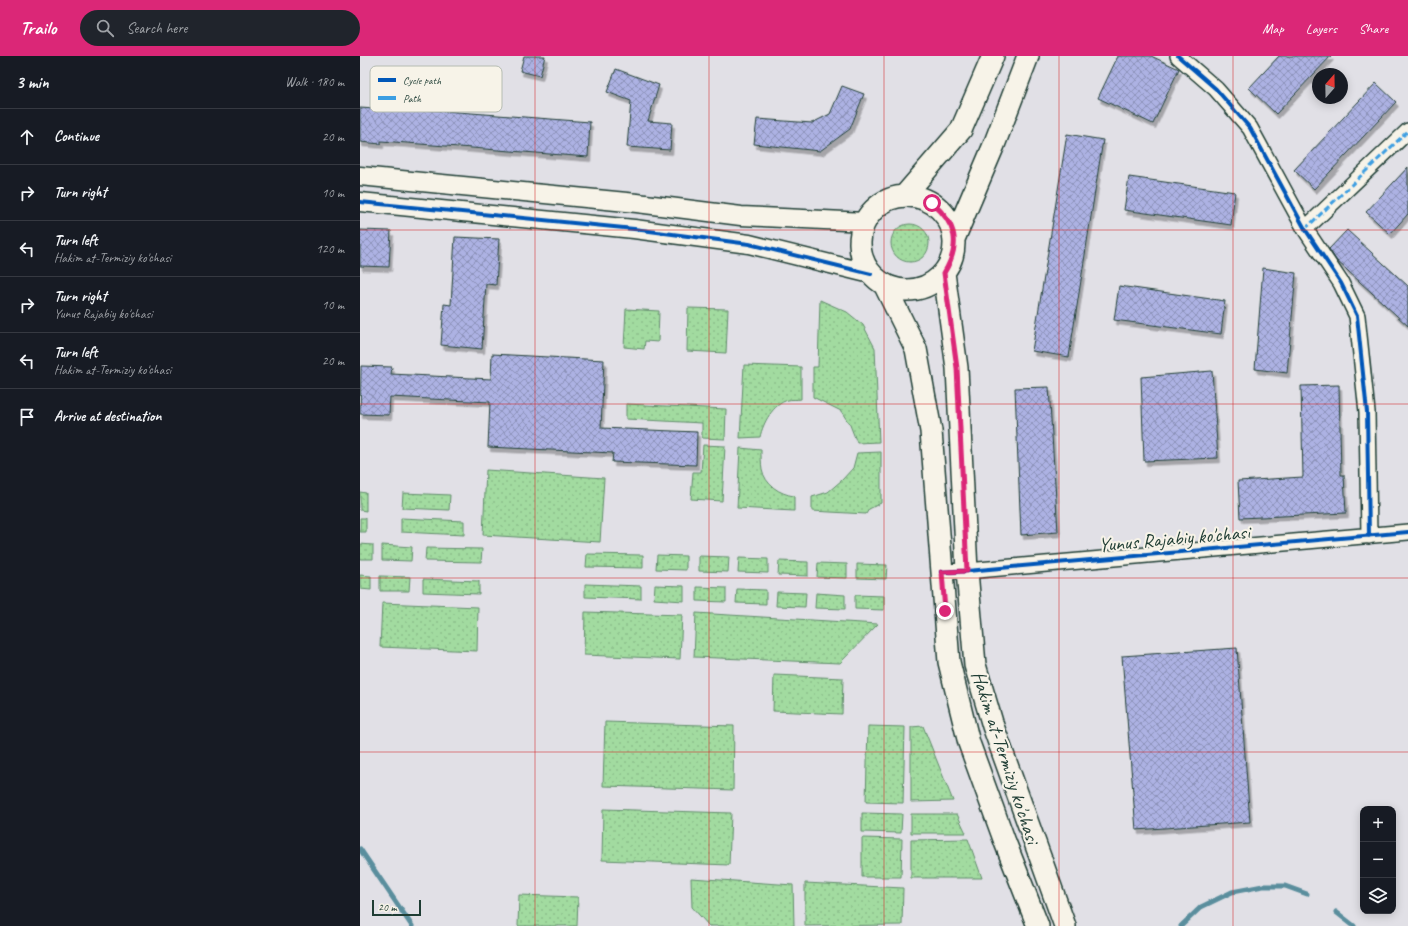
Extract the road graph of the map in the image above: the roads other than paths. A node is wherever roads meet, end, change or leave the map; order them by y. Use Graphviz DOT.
graph roads {
  1 [pos="993,56"];
  2 [pos="1028,56"];
  3 [pos="1178,56"];
  4 [pos="1408,130"];
  5 [pos="360,176"];
  6 [pos="904,196"];
  7 [pos="360,202"];
  8 [pos="865,222"];
  9 [pos="1306,230"];
  10 [pos="954,239"];
  11 [pos="944,273"];
  12 [pos="878,279"];
  13 [pos="1408,532"];
  14 [pos="1369,536"];
  15 [pos="967,571"];
  16 [pos="942,572"];
  17 [pos="1038,926"];
  18 [pos="1065,926"];
  1 -- 6 [label="main road"];
  2 -- 10 [label="main road"];
  3 -- 9 [label="street"];
  4 -- 9 [label="street"];
  5 -- 8 [label="street"];
  6 -- 8 [label="main road"];
  6 -- 10 [label="main road"];
  7 -- 12 [label="street"];
  8 -- 12 [label="main road"];
  9 -- 14 [label="street"];
  10 -- 11 [label="main road"];
  11 -- 12 [label="main road"];
  11 -- 15 [label="main road, Hakim at-Termiziy ko'chasi"];
  12 -- 16 [label="main road, Hakim at-Termiziy ko'chasi"];
  13 -- 14 [label="street, Yunus Rajabiy ko'chasi"];
  14 -- 15 [label="street, Yunus Rajabiy ko'chasi"];
  15 -- 16 [label="street, Yunus Rajabiy ko'chasi"];
  15 -- 18 [label="main road, Hakim at-Termiziy ko'chasi"];
  16 -- 17 [label="main road, Hakim at-Termiziy ko'chasi"];
}
